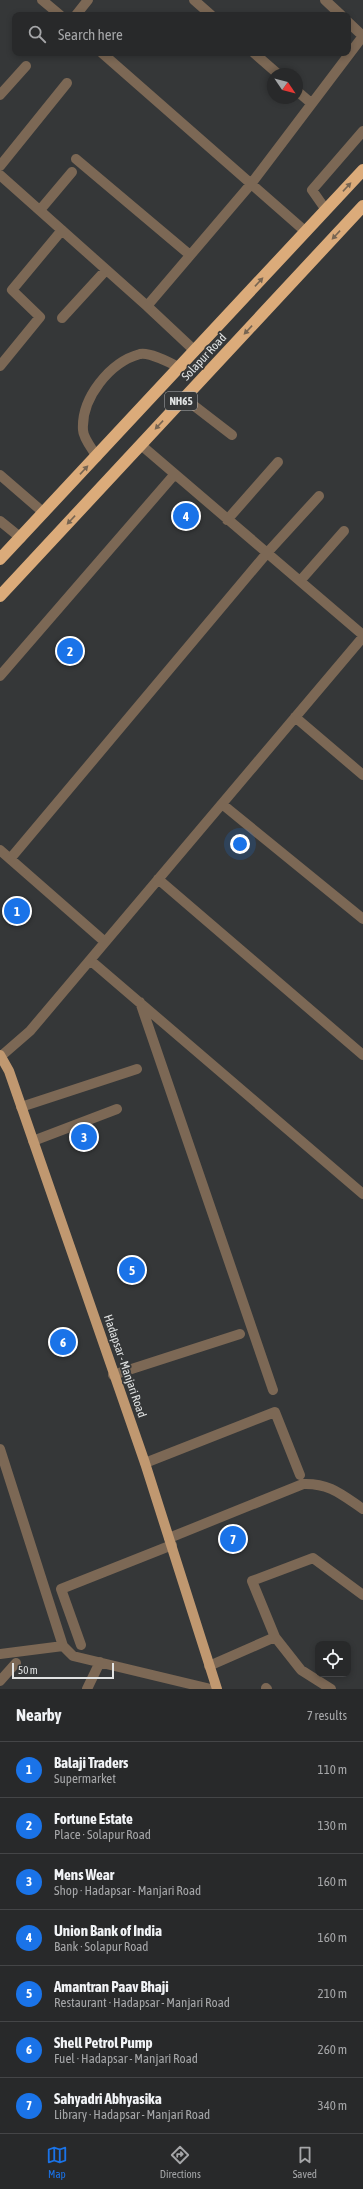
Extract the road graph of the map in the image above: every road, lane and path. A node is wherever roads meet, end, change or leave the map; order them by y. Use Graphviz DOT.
graph roads {
  1 [pos="42,0"];
  2 [pos="88,0"];
  3 [pos="194,0"];
  4 [pos="325,0"];
  5 [pos="56,12"];
  6 [pos="78,12"];
  7 [pos="208,12"];
  8 [pos="338,12"];
  9 [pos="351,25"];
  10 [pos="363,36"];
  11 [pos="351,51"];
  12 [pos="105,56"];
  13 [pos="257,56"];
  14 [pos="347,56"];
  15 [pos="26,66"];
  16 [pos="271,68"];
  17 [pos="66,82"];
  18 [pos="0,95"];
  19 [pos="303,96"];
  20 [pos="311,103"];
  21 [pos="363,131"];
  22 [pos="76,159"];
  23 [pos="0,166"];
  24 [pos="363,170"];
  25 [pos="72,172"];
  26 [pos="0,175"];
  27 [pos="251,184"];
  28 [pos="363,206"];
  29 [pos="40,210"];
  30 [pos="326,210"];
  31 [pos="62,230"];
  32 [pos="306,232"];
  33 [pos="190,255"];
  34 [pos="106,270"];
  35 [pos="147,306"];
  36 [pos="62,318"];
  37 [pos="195,352"];
  38 [pos="0,366"];
  39 [pos="180,368"];
  40 [pos="184,398"];
  41 [pos="232,435"];
  42 [pos="141,445"];
  43 [pos="97,457"];
  44 [pos="278,462"];
  45 [pos="174,474"];
  46 [pos="0,475"];
  47 [pos="319,496"];
  48 [pos="44,513"];
  49 [pos="228,520"];
  50 [pos="0,521"];
  51 [pos="344,531"];
  52 [pos="21,538"];
  53 [pos="267,553"];
  54 [pos="0,559"];
  55 [pos="300,581"];
  56 [pos="0,596"];
  57 [pos="363,636"];
  58 [pos="0,676"];
  59 [pos="295,718"];
  60 [pos="363,775"];
  61 [pos="222,804"];
  62 [pos="0,850"];
  63 [pos="10,859"];
  64 [pos="158,879"];
  65 [pos="363,919"];
  66 [pos="105,942"];
  67 [pos="90,960"];
  68 [pos="140,1002"];
  69 [pos="363,1055"];
  70 [pos="0,1056"];
  71 [pos="137,1069"];
  72 [pos="21,1107"];
  73 [pos="117,1109"];
  74 [pos="33,1141"];
  75 [pos="363,1194"];
  76 [pos="240,1334"];
  77 [pos="113,1375"];
  78 [pos="273,1390"];
  79 [pos="0,1449"];
  80 [pos="145,1463"];
  81 [pos="300,1475"];
  82 [pos="363,1509"];
  83 [pos="171,1541"];
  84 [pos="363,1595"];
  85 [pos="275,1637"];
  86 [pos="81,1645"];
  87 [pos="63,1646"];
  88 [pos="0,1654"];
  89 [pos="100,1662"];
  90 [pos="16,1663"];
  91 [pos="209,1666"];
  92 [pos="0,1681"];
  93 [pos="87,1689"];
  94 [pos="211,1689"];
  95 [pos="217,1689"];
  96 [pos="331,1689"];
  1 -- 5 [label="street"];
  2 -- 6 [label="street"];
  3 -- 7 [label="street"];
  4 -- 8 [label="street"];
  9 -- 10 [label="street"];
  10 -- 11 [label="street"];
  12 -- 27 [label="street"];
  13 -- 16 [label="street"];
  14 -- 20 [label="street"];
  15 -- 18 [label="street"];
  17 -- 23 [label="street"];
  19 -- 20 [label="street"];
  20 -- 27 [label="street"];
  21 -- 30 [label="street"];
  22 -- 33 [label="street"];
  30 -- 24 [label="highway, Solapur Road / NH65, one-way"];
  25 -- 29 [label="street"];
  26 -- 29 [label="street"];
  27 -- 32 [label="street"];
  27 -- 33 [label="street"];
  28 -- 40 [label="highway, Solapur Road / NH65, one-way"];
  29 -- 31 [label="street"];
  30 -- 32 [label="highway, Solapur Road / NH65"];
  31 -- 34 [label="street"];
  31 -- 38 [label="street"];
  37 -- 32 [label="highway, Solapur Road / NH65, one-way"];
  33 -- 35 [label="street"];
  34 -- 35 [label="street"];
  34 -- 36 [label="street"];
  35 -- 37 [label="street"];
  37 -- 39 [label="highway, Solapur Road / NH65"];
  39 -- 43 [label="highway, Solapur Road / NH65"];
  39 -- 43 [label="street"];
  40 -- 41 [label="street"];
  40 -- 42 [label="highway, Solapur Road / NH65, one-way"];
  42 -- 45 [label="street"];
  42 -- 56 [label="highway, Solapur Road / NH65, one-way"];
  48 -- 43 [label="highway, Solapur Road / NH65, one-way"];
  44 -- 49 [label="street"];
  45 -- 49 [label="street"];
  45 -- 58 [label="street"];
  46 -- 48 [label="street"];
  47 -- 53 [label="street"];
  48 -- 52 [label="highway, Solapur Road / NH65"];
  49 -- 53 [label="street"];
  50 -- 52 [label="street"];
  51 -- 55 [label="street"];
  52 -- 54 [label="highway, Solapur Road / NH65"];
  53 -- 55 [label="street"];
  53 -- 63 [label="street"];
  55 -- 57 [label="street"];
  57 -- 59 [label="street"];
  59 -- 60 [label="street"];
  59 -- 61 [label="street"];
  61 -- 64 [label="street"];
  61 -- 65 [label="street"];
  62 -- 63 [label="street"];
  63 -- 66 [label="street"];
  64 -- 66 [label="street"];
  64 -- 69 [label="street"];
  66 -- 67 [label="street"];
  67 -- 68 [label="street"];
  67 -- 70 [label="street"];
  68 -- 75 [label="street"];
  68 -- 78 [label="street"];
  70 -- 72 [label="main road, Hadapsar - Manjari Road"];
  71 -- 72 [label="street"];
  72 -- 74 [label="main road, Hadapsar - Manjari Road"];
  73 -- 74 [label="street"];
  74 -- 77 [label="main road, Hadapsar - Manjari Road"];
  76 -- 77 [label="street"];
  77 -- 80 [label="main road, Hadapsar - Manjari Road"];
  79 -- 87 [label="street"];
  80 -- 81 [label="street"];
  80 -- 83 [label="main road, Hadapsar - Manjari Road"];
  82 -- 83 [label="street"];
  83 -- 86 [label="street"];
  83 -- 91 [label="main road, Hadapsar - Manjari Road"];
  84 -- 85 [label="street"];
  85 -- 91 [label="street"];
  85 -- 96 [label="street"];
  87 -- 88 [label="street"];
  87 -- 89 [label="street"];
  89 -- 93 [label="street"];
  89 -- 94 [label="street"];
  90 -- 92 [label="street"];
  91 -- 95 [label="main road, Hadapsar - Manjari Road"];
}
